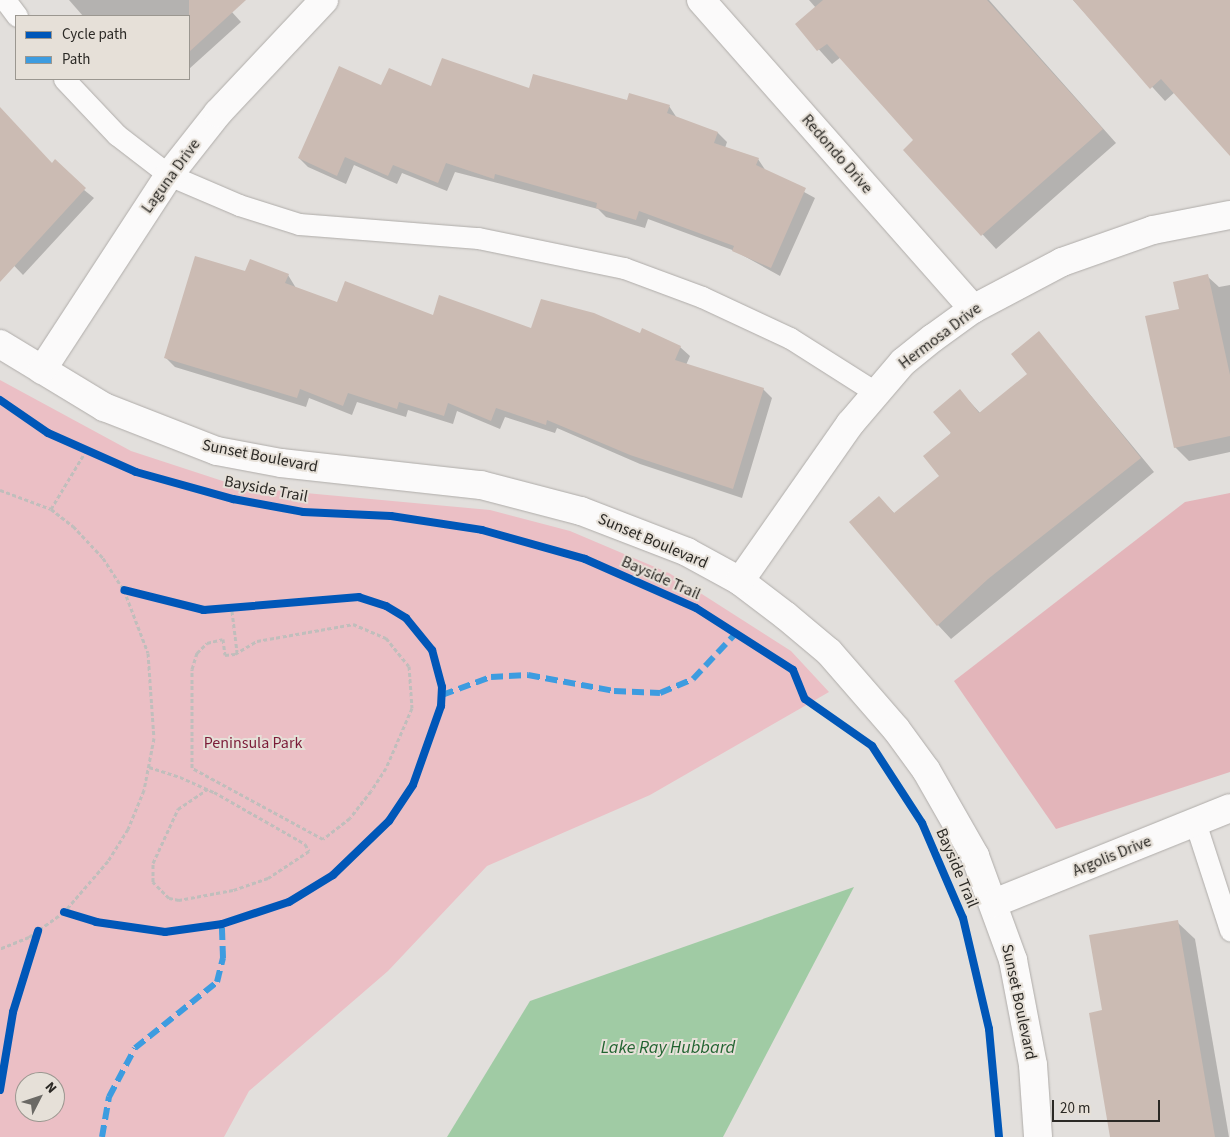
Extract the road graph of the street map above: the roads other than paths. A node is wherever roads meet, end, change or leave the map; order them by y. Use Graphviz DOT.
graph roads {
  1 [pos="5,0"];
  2 [pos="701,0"];
  3 [pos="315,3"];
  4 [pos="16,15"];
  5 [pos="65,80"];
  6 [pos="169,174"];
  7 [pos="1230,214"];
  8 [pos="973,308"];
  9 [pos="0,344"];
  10 [pos="42,370"];
  11 [pos="875,392"];
  12 [pos="740,581"];
  13 [pos="1230,808"];
  14 [pos="1195,822"];
  15 [pos="994,903"];
  16 [pos="1230,930"];
  17 [pos="1038,1137"];
  1 -- 4 [label="lane"];
  2 -- 8 [label="street, Redondo Drive"];
  3 -- 6 [label="street, Laguna Drive"];
  5 -- 6 [label="lane"];
  6 -- 10 [label="street, Laguna Drive"];
  6 -- 11 [label="lane"];
  7 -- 8 [label="street, Hermosa Drive"];
  8 -- 11 [label="street, Hermosa Drive"];
  9 -- 10 [label="street, Sunset Boulevard"];
  10 -- 12 [label="street, Sunset Boulevard"];
  11 -- 12 [label="street, Hermosa Drive"];
  12 -- 15 [label="street, Sunset Boulevard"];
  13 -- 14 [label="street, Argolis Drive"];
  14 -- 15 [label="street, Argolis Drive"];
  14 -- 16 [label="lane"];
  15 -- 17 [label="street, Sunset Boulevard"];
}
